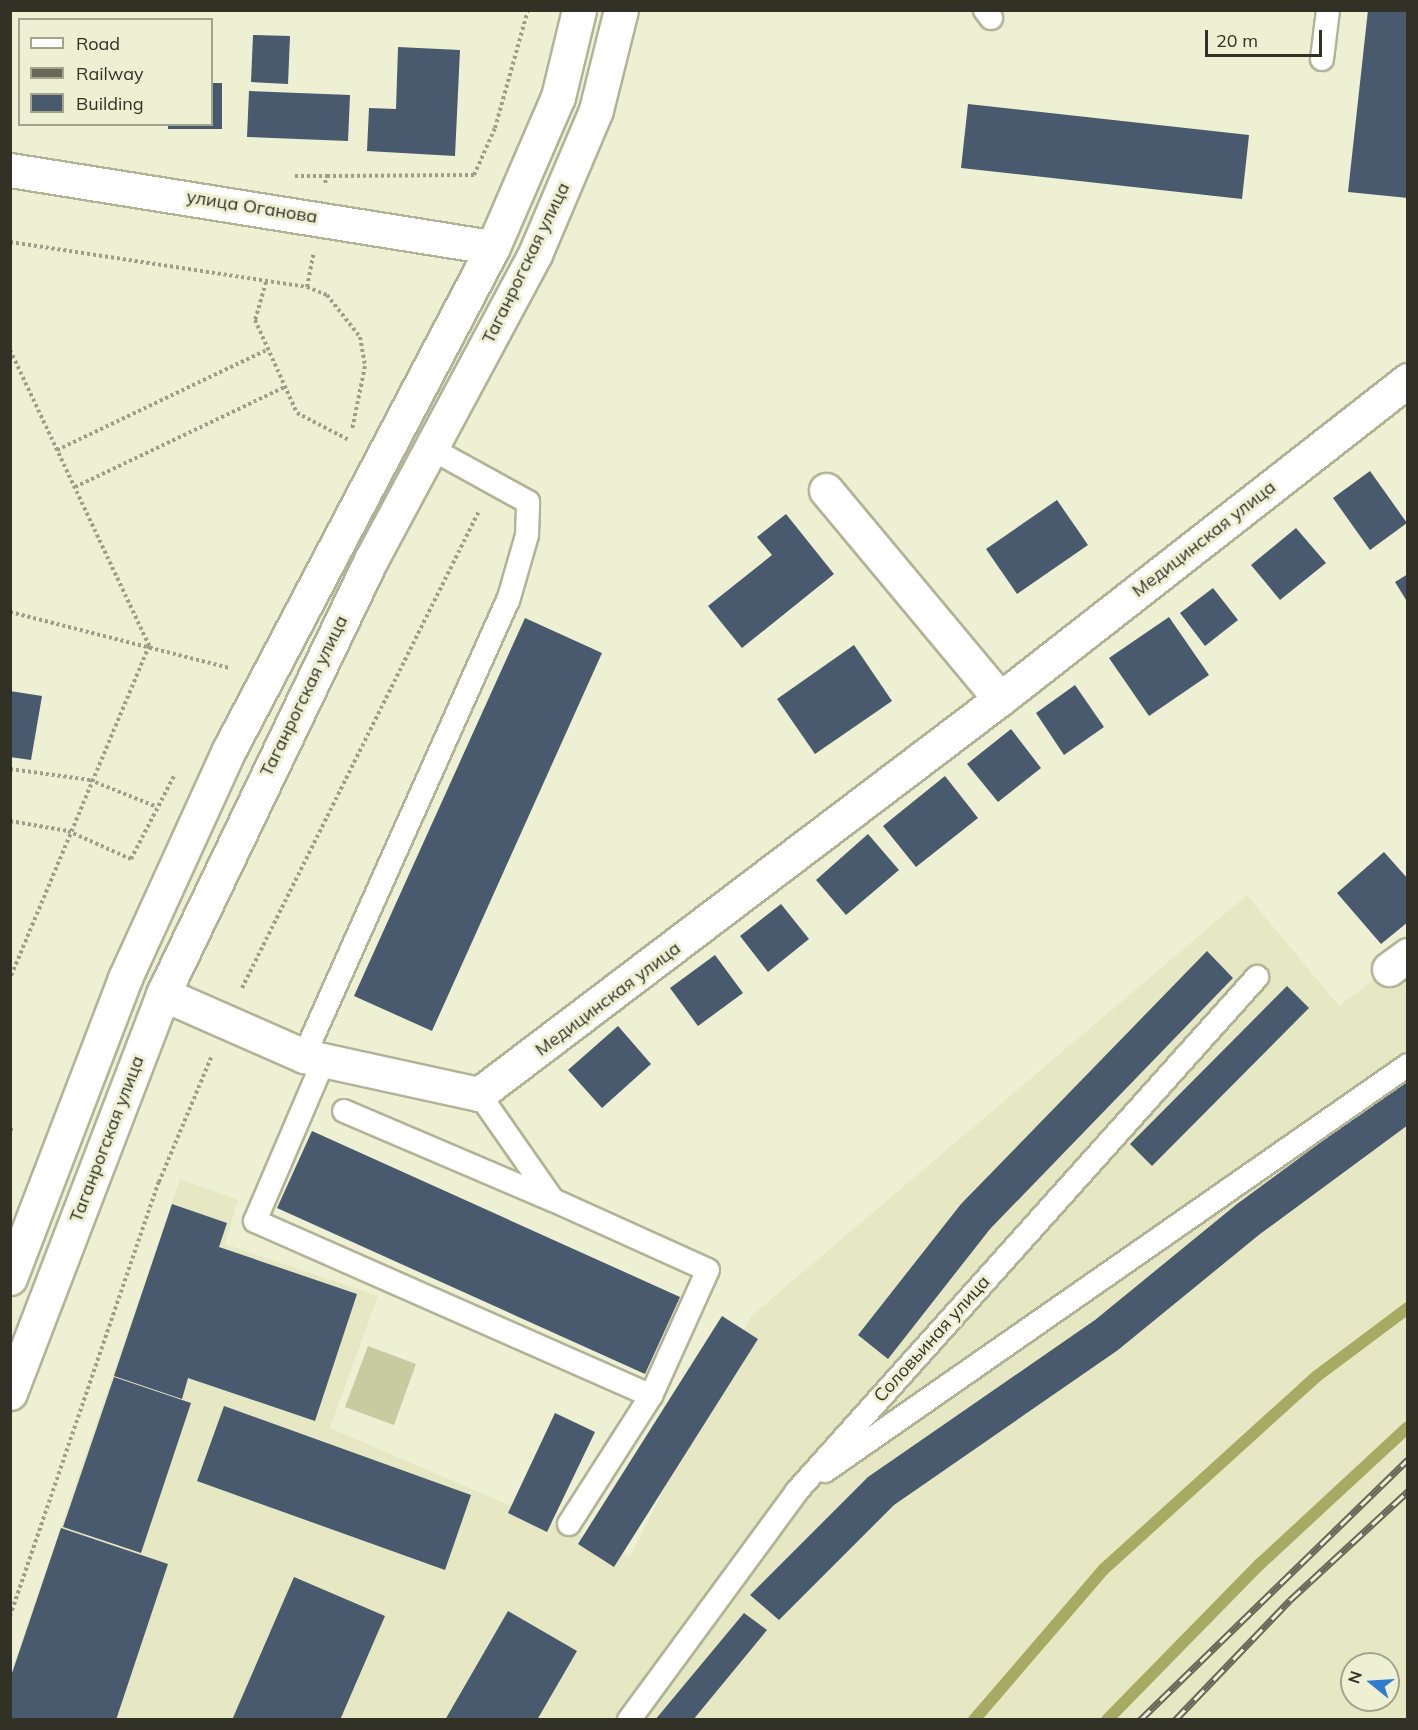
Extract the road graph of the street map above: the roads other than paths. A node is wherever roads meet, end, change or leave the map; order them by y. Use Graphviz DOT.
graph roads {
  1 [pos="579,10"];
  2 [pos="621,10"];
  3 [pos="1328,10"];
  4 [pos="1322,59"];
  5 [pos="10,170"];
  6 [pos="493,247"];
  7 [pos="535,254"];
  8 [pos="1407,380"];
  9 [pos="432,449"];
  10 [pos="826,490"];
  11 [pos="1000,699"];
  12 [pos="1257,977"];
  13 [pos="125,978"];
  14 [pos="163,994"];
  15 [pos="314,1058"];
  16 [pos="1407,1065"];
  17 [pos="479,1094"];
  18 [pos="344,1111"];
  19 [pos="553,1200"];
  20 [pos="10,1278"];
  21 [pos="10,1393"];
  22 [pos="651,1396"];
  23 [pos="797,1491"];
  24 [pos="569,1524"];
  25 [pos="629,1719"];
  1 -- 6 [label="main road, Таганрогская улица"];
  2 -- 7 [label="main road, Таганрогская улица"];
  3 -- 4 [label="lane"];
  5 -- 6 [label="main road, улица Оганова"];
  6 -- 7 [label="main road, улица Оганова"];
  6 -- 13 [label="main road, Таганрогская улица"];
  7 -- 9 [label="main road, Таганрогская улица"];
  8 -- 11 [label="main road, Медицинская улица"];
  9 -- 14 [label="main road, Таганрогская улица"];
  9 -- 15 [label="lane"];
  10 -- 11 [label="main road"];
  11 -- 17 [label="main road, Медицинская улица"];
  12 -- 23 [label="lane, Соловьиная улица"];
  13 -- 14 [label="main road"];
  13 -- 20 [label="main road, Таганрогская улица"];
  14 -- 15 [label="main road"];
  14 -- 21 [label="main road, Таганрогская улица"];
  15 -- 17 [label="main road"];
  15 -- 22 [label="lane"];
  16 -- 23 [label="lane"];
  17 -- 19 [label="lane"];
  18 -- 19 [label="lane"];
  19 -- 22 [label="lane"];
  22 -- 24 [label="lane"];
  23 -- 25 [label="lane, Соловьиная улица"];
}
